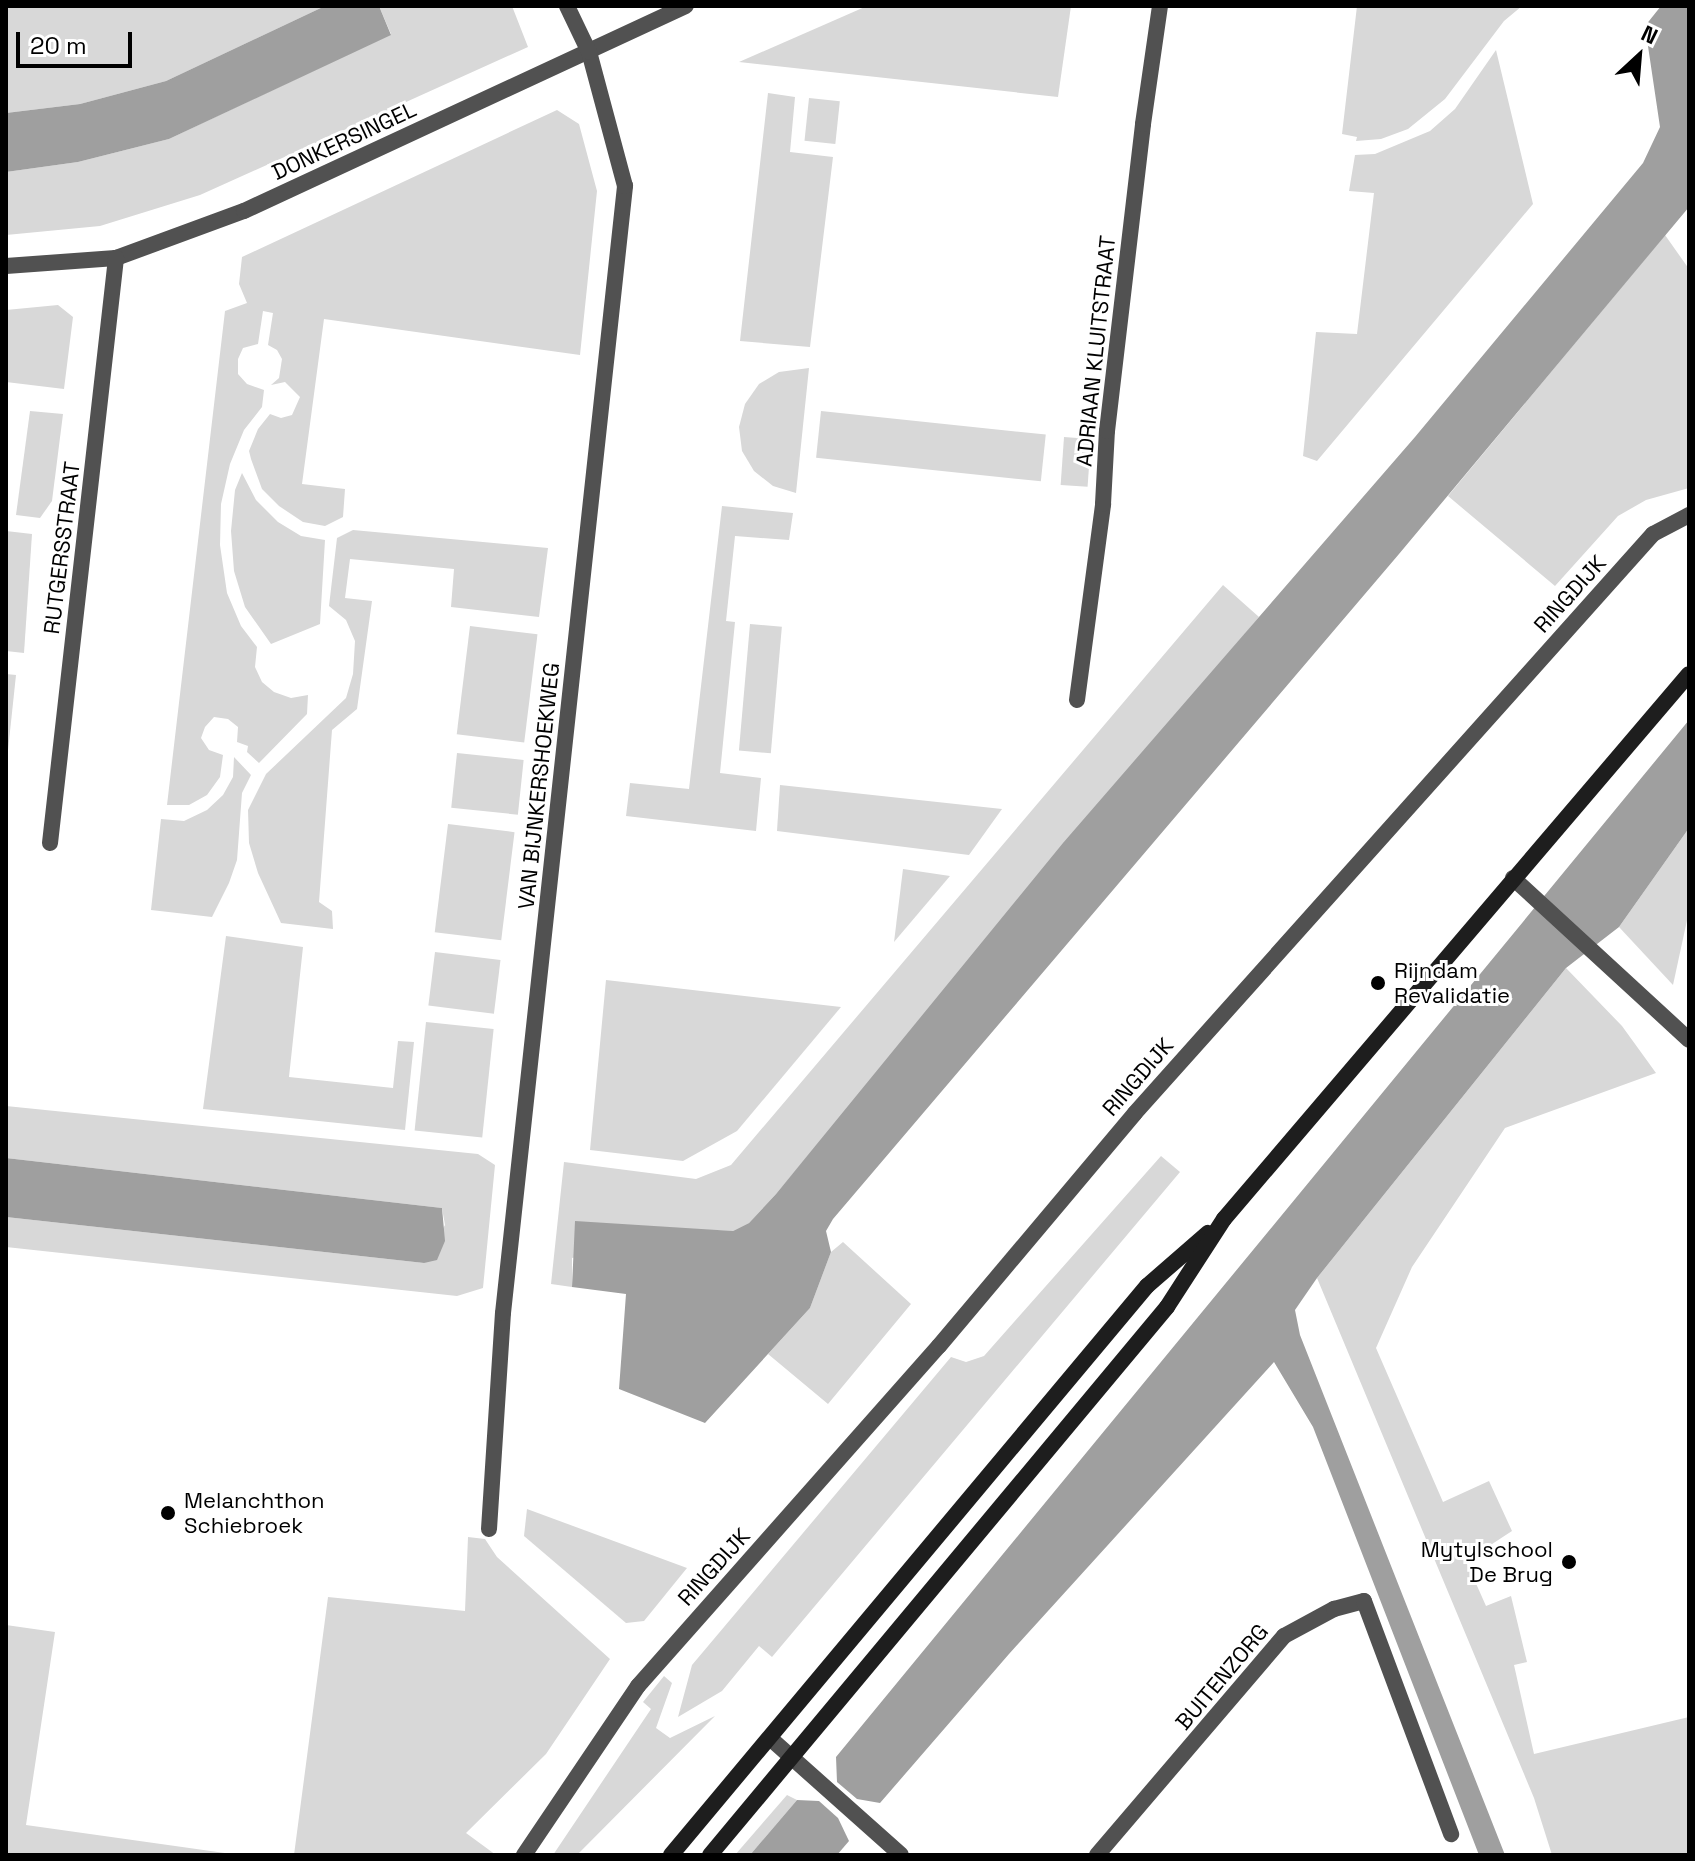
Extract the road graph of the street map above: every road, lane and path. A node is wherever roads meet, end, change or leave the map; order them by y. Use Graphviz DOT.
graph roads {
  1 [pos="567,6"];
  2 [pos="686,6"];
  3 [pos="1160,6"];
  4 [pos="589,52"];
  5 [pos="116,258"];
  6 [pos="6,266"];
  7 [pos="1689,515"];
  8 [pos="1689,674"];
  9 [pos="1077,700"];
  10 [pos="50,843"];
  11 [pos="1513,878"];
  12 [pos="1689,1040"];
  13 [pos="1224,1219"];
  14 [pos="489,1529"];
  15 [pos="771,1739"];
  16 [pos="792,1758"];
  17 [pos="1451,1834"];
  18 [pos="524,1855"];
  19 [pos="671,1855"];
  20 [pos="710,1855"];
  21 [pos="901,1855"];
  22 [pos="1097,1855"];
  1 -- 4 [label="street, VAN BIJNKERSHOEKWEG"];
  2 -- 4 [label="street, DONKERSINGEL"];
  3 -- 9 [label="street, ADRIAAN KLUITSTRAAT"];
  4 -- 5 [label="street, DONKERSINGEL"];
  4 -- 14 [label="street, VAN BIJNKERSHOEKWEG"];
  5 -- 6 [label="street, DONKERSINGEL"];
  5 -- 10 [label="street, RUTGERSSTRAAT"];
  7 -- 18 [label="street, RINGDIJK"];
  8 -- 11 [label="street"];
  11 -- 12 [label="street"];
  11 -- 13 [label="street"];
  13 -- 15 [label="street"];
  13 -- 16 [label="street"];
  15 -- 16 [label="street"];
  15 -- 19 [label="street"];
  16 -- 20 [label="street"];
  16 -- 21 [label="street"];
  17 -- 22 [label="street, BUITENZORG"];
}
